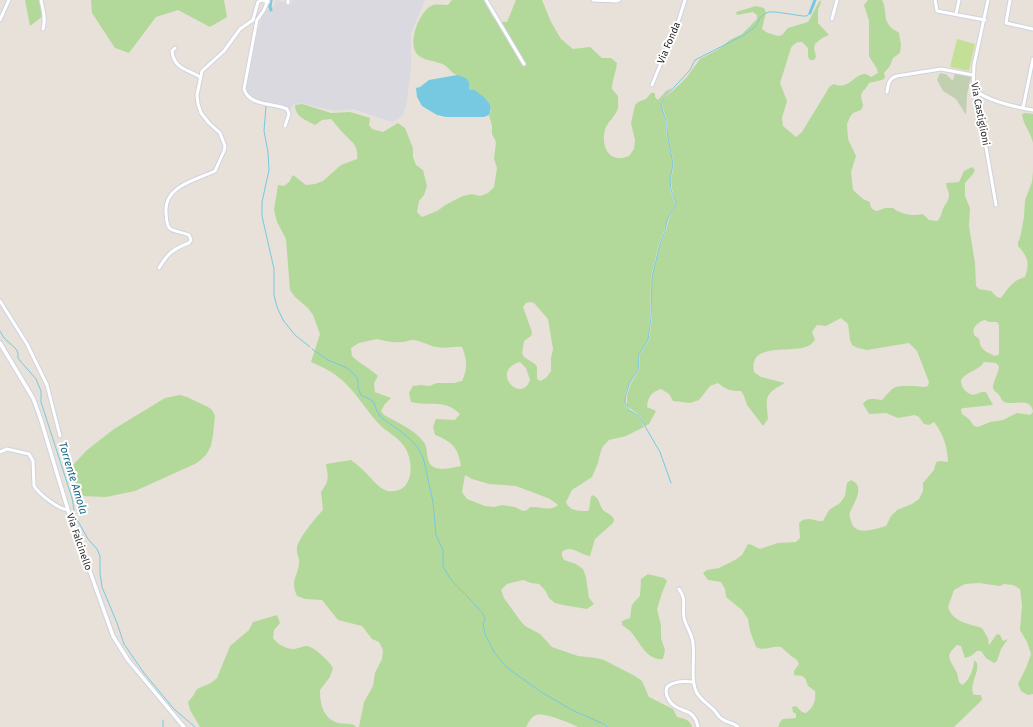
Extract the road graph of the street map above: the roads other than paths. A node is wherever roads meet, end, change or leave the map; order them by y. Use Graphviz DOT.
graph roads {
  1 [pos="9,0"];
  2 [pos="41,0"];
  3 [pos="486,0"];
  4 [pos="593,0"];
  5 [pos="619,0"];
  6 [pos="685,0"];
  7 [pos="837,0"];
  8 [pos="935,0"];
  9 [pos="959,0"];
  10 [pos="988,0"];
  11 [pos="1010,0"];
  12 [pos="268,1"];
  13 [pos="956,14"];
  14 [pos="832,19"];
  15 [pos="0,20"];
  16 [pos="985,20"];
  17 [pos="43,29"];
  18 [pos="1033,29"];
  19 [pos="175,48"];
  20 [pos="1033,59"];
  21 [pos="524,64"];
  22 [pos="973,75"];
  23 [pos="200,77"];
  24 [pos="652,86"];
  25 [pos="973,89"];
  26 [pos="887,92"];
  27 [pos="1023,108"];
  28 [pos="1033,110"];
  29 [pos="285,126"];
  30 [pos="996,205"];
  31 [pos="159,268"];
  32 [pos="0,301"];
  33 [pos="0,343"];
  34 [pos="60,436"];
  35 [pos="0,452"];
  36 [pos="68,510"];
  37 [pos="679,589"];
  38 [pos="693,682"];
  39 [pos="184,727"];
  40 [pos="698,727"];
  41 [pos="738,727"];
  1 -- 15 [label="street"];
  2 -- 17 [label="street"];
  3 -- 21 [label="street"];
  4 -- 5 [label="street"];
  6 -- 24 [label="street, Via Fonda"];
  7 -- 14 [label="street"];
  8 -- 13 [label="street"];
  9 -- 13 [label="street"];
  10 -- 16 [label="street, Via Castiglioni"];
  11 -- 18 [label="street"];
  12 -- 23 [label="street"];
  12 -- 29 [label="street"];
  13 -- 16 [label="street"];
  16 -- 22 [label="street, Via Castiglioni"];
  19 -- 23 [label="street"];
  20 -- 27 [label="street"];
  22 -- 25 [label="street, Via Castiglioni"];
  22 -- 26 [label="street"];
  23 -- 31 [label="street"];
  25 -- 27 [label="street"];
  25 -- 30 [label="street, Via Castiglioni"];
  27 -- 28 [label="street"];
  32 -- 34 [label="street"];
  33 -- 36 [label="street, Via Falcinello"];
  35 -- 36 [label="street"];
  36 -- 39 [label="street, Via Falcinello"];
  37 -- 38 [label="street"];
  38 -- 40 [label="street"];
  38 -- 41 [label="street"];
}
